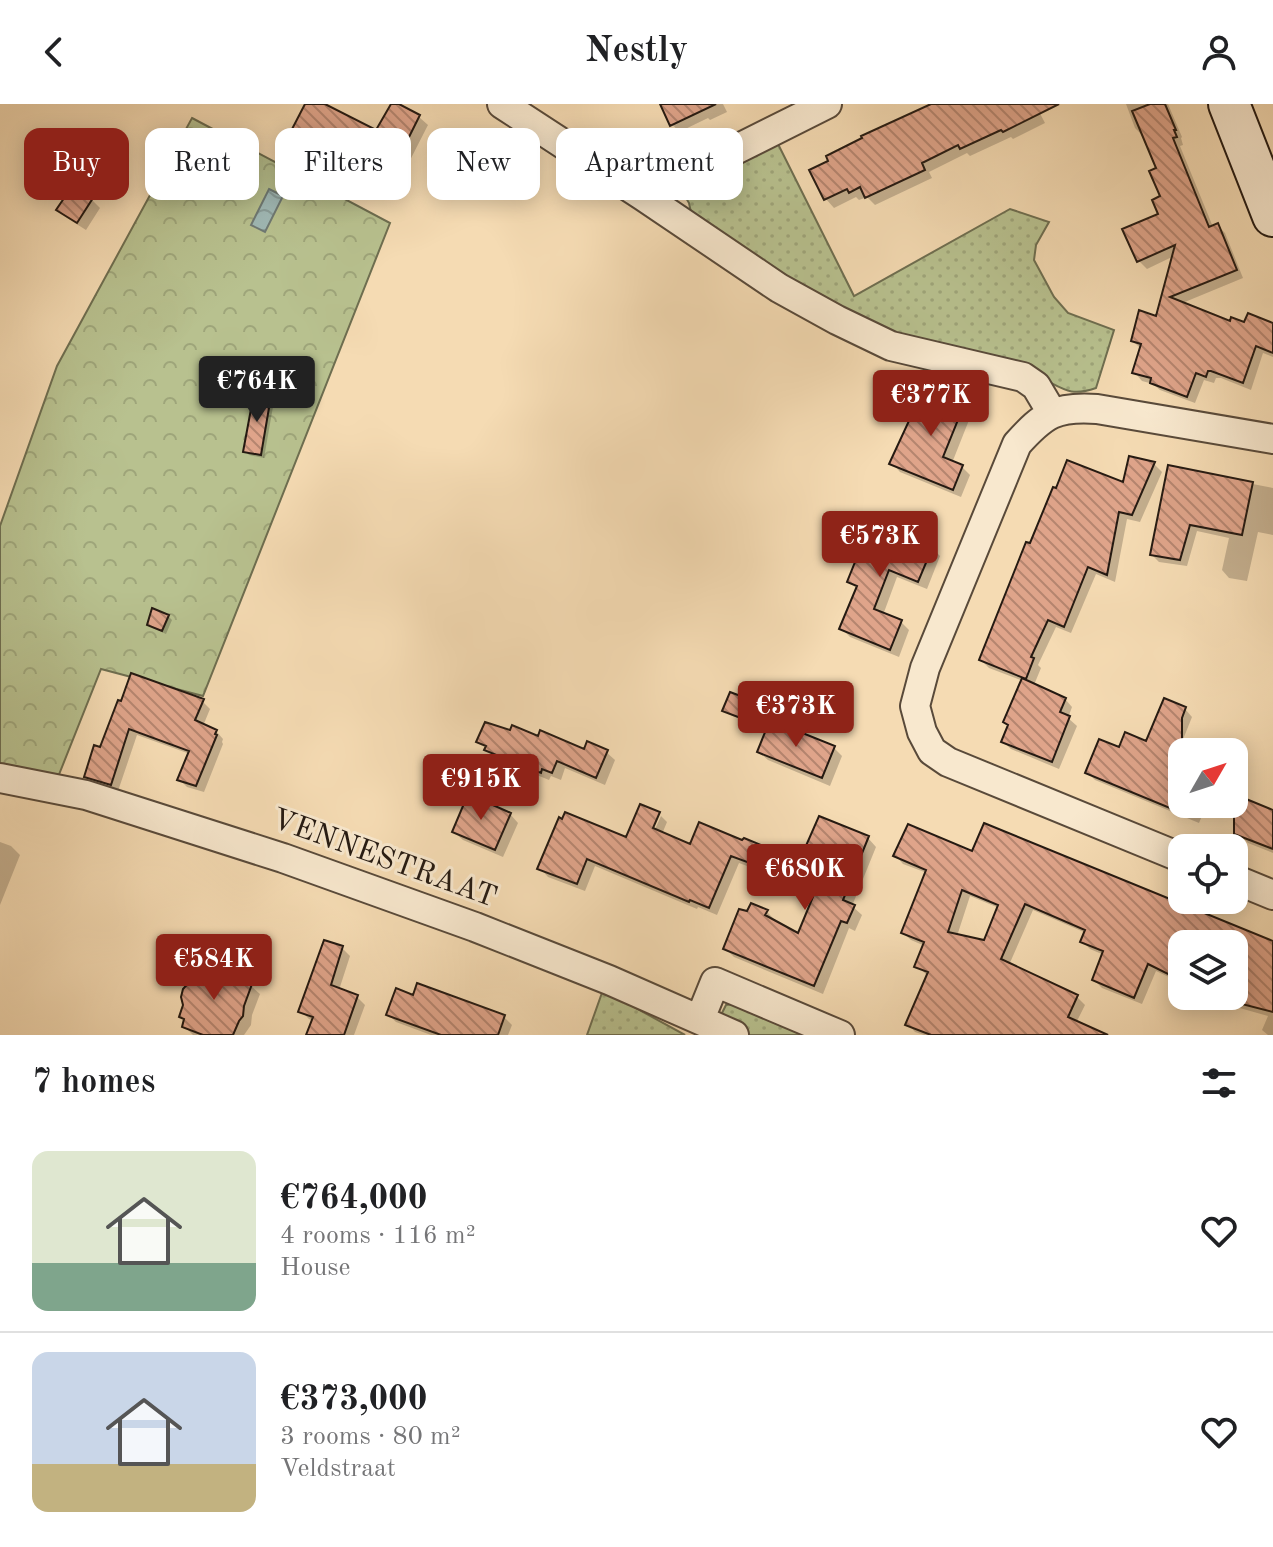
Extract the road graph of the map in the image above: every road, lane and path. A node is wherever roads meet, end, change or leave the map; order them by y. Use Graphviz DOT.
graph roads {
  1 [pos="502,104"];
  2 [pos="827,104"];
  3 [pos="1229,104"];
  4 [pos="556,139"];
  5 [pos="743,146"];
  6 [pos="649,200"];
  7 [pos="1273,216"];
  8 [pos="1052,413"];
  9 [pos="1273,439"];
  10 [pos="0,778"];
  11 [pos="1168,852"];
  12 [pos="1248,885"];
  13 [pos="1273,895"];
  14 [pos="700,1019"];
  15 [pos="734,1035"];
  16 [pos="840,1035"];
  1 -- 4 [label="street"];
  2 -- 5 [label="street"];
  3 -- 7 [label="street"];
  6 -- 8 [label="street"];
  8 -- 9 [label="street"];
  8 -- 11 [label="street"];
  10 -- 14 [label="street, VENNESTRAAT"];
  12 -- 13 [label="street"];
  14 -- 15 [label="street, VENNESTRAAT"];
  14 -- 16 [label="street"];
}
